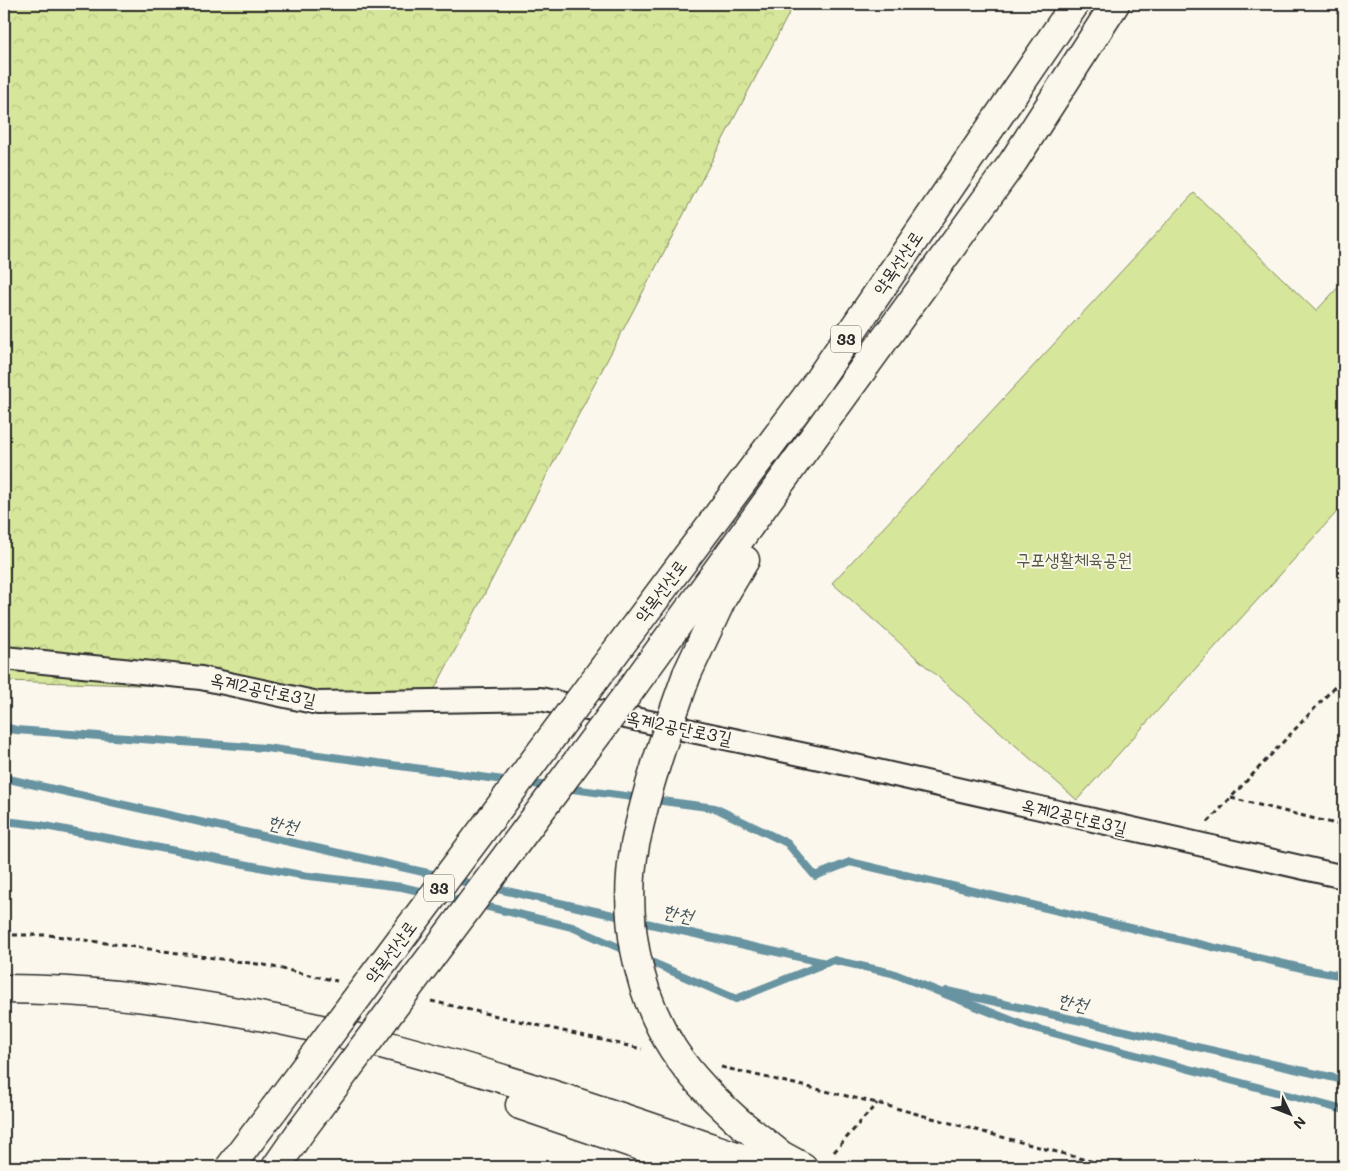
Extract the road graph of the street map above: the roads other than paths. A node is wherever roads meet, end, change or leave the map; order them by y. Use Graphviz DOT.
graph roads {
  1 [pos="1075,4"];
  2 [pos="1115,4"];
  3 [pos="882,346"];
  4 [pos="4,658"];
  5 [pos="1344,877"];
  6 [pos="4,989"];
  7 [pos="4,1002"];
  8 [pos="230,1167"];
  9 [pos="276,1167"];
  10 [pos="702,1167"];
  11 [pos="768,1167"];
  12 [pos="803,1167"];
  1 -- 8 [label="highway, 약목선산로 / 33, bridge"];
  2 -- 3 [label="highway, 약목선산로 / 33"];
  3 -- 9 [label="highway, 약목선산로 / 33, bridge"];
  3 -- 12 [label="highway, bridge"];
  4 -- 5 [label="street, 옥계2공단로3길"];
  6 -- 11 [label="highway"];
  7 -- 10 [label="highway"];
}
